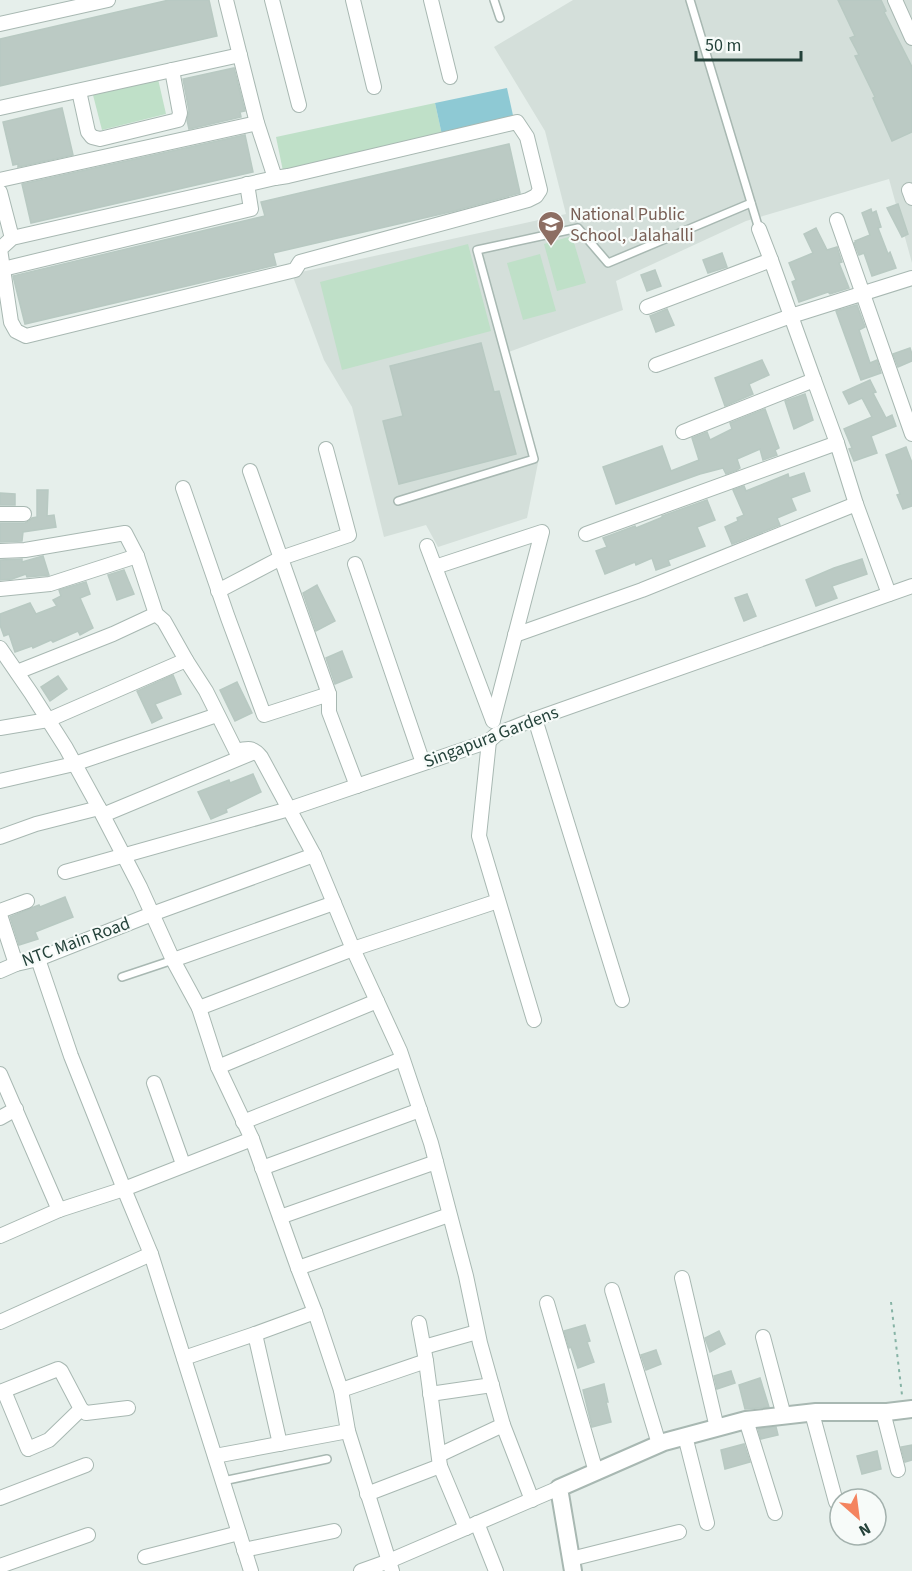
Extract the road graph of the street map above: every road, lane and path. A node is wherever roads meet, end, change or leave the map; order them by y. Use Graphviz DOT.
graph roads {
  1 [pos="108,0"];
  2 [pos="226,0"];
  3 [pos="272,0"];
  4 [pos="353,0"];
  5 [pos="431,0"];
  6 [pos="494,0"];
  7 [pos="690,0"];
  8 [pos="895,0"];
  9 [pos="500,18"];
  10 [pos="0,24"];
  11 [pos="912,38"];
  12 [pos="240,56"];
  13 [pos="172,70"];
  14 [pos="450,77"];
  15 [pos="374,87"];
  16 [pos="79,90"];
  17 [pos="299,105"];
  18 [pos="0,108"];
  19 [pos="257,123"];
  20 [pos="275,178"];
  21 [pos="0,180"];
  22 [pos="248,184"];
  23 [pos="0,192"];
  24 [pos="751,203"];
  25 [pos="837,220"];
  26 [pos="759,229"];
  27 [pos="12,238"];
  28 [pos="771,260"];
  29 [pos="3,269"];
  30 [pos="912,278"];
  31 [pos="863,294"];
  32 [pos="647,307"];
  33 [pos="791,316"];
  34 [pos="656,365"];
  35 [pos="814,380"];
  36 [pos="683,432"];
  37 [pos="912,434"];
  38 [pos="837,443"];
  39 [pos="326,450"];
  40 [pos="250,471"];
  41 [pos="183,488"];
  42 [pos="398,501"];
  43 [pos="856,504"];
  44 [pos="0,514"];
  45 [pos="24,514"];
  46 [pos="586,534"];
  47 [pos="427,546"];
  48 [pos="0,551"];
  49 [pos="137,556"];
  50 [pos="281,558"];
  51 [pos="355,564"];
  52 [pos="435,567"];
  53 [pos="912,586"];
  54 [pos="0,589"];
  55 [pos="218,591"];
  56 [pos="890,594"];
  57 [pos="156,614"];
  58 [pos="515,635"];
  59 [pos="0,648"];
  60 [pos="186,660"];
  61 [pos="9,666"];
  62 [pos="329,694"];
  63 [pos="217,715"];
  64 [pos="535,719"];
  65 [pos="48,720"];
  66 [pos="493,720"];
  67 [pos="0,728"];
  68 [pos="493,737"];
  69 [pos="256,751"];
  70 [pos="423,763"];
  71 [pos="74,764"];
  72 [pos="0,781"];
  73 [pos="357,786"];
  74 [pos="289,809"];
  75 [pos="101,812"];
  76 [pos="0,837"];
  77 [pos="314,855"];
  78 [pos="124,856"];
  79 [pos="65,872"];
  80 [pos="27,901"];
  81 [pos="498,901"];
  82 [pos="334,903"];
  83 [pos="0,913"];
  84 [pos="152,914"];
  85 [pos="354,949"];
  86 [pos="38,959"];
  87 [pos="173,960"];
  88 [pos="16,964"];
  89 [pos="0,970"];
  90 [pos="122,977"];
  91 [pos="622,1000"];
  92 [pos="377,1001"];
  93 [pos="199,1008"];
  94 [pos="534,1020"];
  95 [pos="402,1059"];
  96 [pos="218,1067"];
  97 [pos="0,1074"];
  98 [pos="154,1083"];
  99 [pos="16,1109"];
  100 [pos="420,1110"];
  101 [pos="0,1118"];
  102 [pos="243,1122"];
  103 [pos="252,1139"];
  104 [pos="436,1162"];
  105 [pos="183,1164"];
  106 [pos="262,1168"];
  107 [pos="124,1188"];
  108 [pos="59,1210"];
  109 [pos="449,1215"];
  110 [pos="280,1217"];
  111 [pos="0,1236"];
  112 [pos="151,1254"];
  113 [pos="298,1268"];
  114 [pos="682,1278"];
  115 [pos="612,1290"];
  116 [pos="891,1302"];
  117 [pos="547,1303"];
  118 [pos="315,1312"];
  119 [pos="0,1322"];
  120 [pos="419,1323"];
  121 [pos="477,1332"];
  122 [pos="255,1334"];
  123 [pos="764,1337"];
  124 [pos="424,1347"];
  125 [pos="184,1358"];
  126 [pos="426,1361"];
  127 [pos="492,1385"];
  128 [pos="341,1390"];
  129 [pos="2,1391"];
  130 [pos="430,1394"];
  131 [pos="5,1407"];
  132 [pos="128,1408"];
  133 [pos="81,1409"];
  134 [pos="908,1409"];
  135 [pos="883,1412"];
  136 [pos="812,1413"];
  137 [pos="784,1416"];
  138 [pos="746,1420"];
  139 [pos="503,1425"];
  140 [pos="717,1428"];
  141 [pos="348,1431"];
  142 [pos="685,1436"];
  143 [pos="280,1444"];
  144 [pos="658,1444"];
  145 [pos="215,1456"];
  146 [pos="327,1459"];
  147 [pos="439,1460"];
  148 [pos="86,1465"];
  149 [pos="898,1470"];
  150 [pos="597,1472"];
  151 [pos="223,1481"];
  152 [pos="832,1487"];
  153 [pos="559,1488"];
  154 [pos="368,1494"];
  155 [pos="0,1498"];
  156 [pos="532,1500"];
  157 [pos="775,1513"];
  158 [pos="707,1523"];
  159 [pos="472,1526"];
  160 [pos="334,1531"];
  161 [pos="679,1532"];
  162 [pos="239,1533"];
  163 [pos="88,1535"];
  164 [pos="244,1550"];
  165 [pos="145,1557"];
  166 [pos="572,1565"];
  167 [pos="0,1566"];
  168 [pos="391,1566"];
  169 [pos="251,1571"];
  170 [pos="361,1571"];
  171 [pos="496,1571"];
  1 -- 10 [label="street"];
  2 -- 12 [label="street"];
  3 -- 17 [label="street"];
  4 -- 15 [label="street"];
  5 -- 14 [label="street"];
  6 -- 9 [label="lane"];
  7 -- 24 [label="lane"];
  8 -- 11 [label="street"];
  12 -- 13 [label="street"];
  12 -- 19 [label="street"];
  13 -- 16 [label="street"];
  13 -- 16 [label="street"];
  16 -- 18 [label="street"];
  19 -- 20 [label="street"];
  19 -- 21 [label="street"];
  20 -- 22 [label="street"];
  20 -- 29 [label="street"];
  22 -- 27 [label="street"];
  22 -- 29 [label="street"];
  23 -- 27 [label="street"];
  24 -- 26 [label="lane"];
  24 -- 42 [label="lane"];
  25 -- 31 [label="street"];
  26 -- 28 [label="street"];
  27 -- 29 [label="street"];
  28 -- 32 [label="street"];
  28 -- 33 [label="street"];
  30 -- 31 [label="street"];
  31 -- 33 [label="street"];
  31 -- 37 [label="street"];
  33 -- 34 [label="street"];
  33 -- 35 [label="street"];
  35 -- 36 [label="street"];
  35 -- 38 [label="street"];
  38 -- 43 [label="street"];
  38 -- 46 [label="street"];
  39 -- 50 [label="street"];
  40 -- 50 [label="street"];
  41 -- 55 [label="street"];
  43 -- 56 [label="street"];
  43 -- 58 [label="street"];
  44 -- 45 [label="street"];
  47 -- 52 [label="street"];
  48 -- 49 [label="street"];
  49 -- 54 [label="street"];
  49 -- 57 [label="street"];
  50 -- 55 [label="street"];
  50 -- 62 [label="street"];
  51 -- 70 [label="street"];
  52 -- 58 [label="street"];
  52 -- 66 [label="street"];
  53 -- 56 [label="street, Singapura Gardens"];
  55 -- 62 [label="street"];
  56 -- 64 [label="street, Singapura Gardens"];
  57 -- 60 [label="street"];
  57 -- 61 [label="street"];
  58 -- 66 [label="street"];
  59 -- 61 [label="street"];
  60 -- 63 [label="street"];
  60 -- 65 [label="street"];
  61 -- 65 [label="street"];
  62 -- 73 [label="street"];
  63 -- 69 [label="street"];
  63 -- 71 [label="street"];
  64 -- 68 [label="street, Singapura Gardens"];
  64 -- 91 [label="street"];
  65 -- 67 [label="street"];
  65 -- 71 [label="street"];
  66 -- 68 [label="street"];
  68 -- 70 [label="street, Singapura Gardens"];
  68 -- 81 [label="street"];
  69 -- 74 [label="street"];
  69 -- 75 [label="street"];
  70 -- 73 [label="street, Singapura Gardens"];
  71 -- 72 [label="street"];
  71 -- 75 [label="street"];
  73 -- 74 [label="street, Singapura Gardens"];
  74 -- 77 [label="street"];
  74 -- 78 [label="street, Singapura Gardens"];
  75 -- 76 [label="street"];
  75 -- 78 [label="street"];
  77 -- 82 [label="street"];
  77 -- 84 [label="street, NTC Main Road"];
  78 -- 79 [label="street, Singapura Gardens"];
  78 -- 84 [label="street"];
  80 -- 83 [label="street"];
  81 -- 85 [label="street"];
  81 -- 94 [label="street"];
  82 -- 85 [label="street"];
  82 -- 87 [label="street"];
  83 -- 88 [label="street"];
  84 -- 86 [label="street, NTC Main Road"];
  84 -- 87 [label="street"];
  85 -- 92 [label="street"];
  85 -- 93 [label="street"];
  86 -- 88 [label="street, NTC Main Road"];
  86 -- 107 [label="street"];
  87 -- 90 [label="lane"];
  87 -- 93 [label="street"];
  88 -- 89 [label="street, NTC Main Road"];
  92 -- 95 [label="street"];
  92 -- 96 [label="street"];
  93 -- 96 [label="street"];
  95 -- 100 [label="street"];
  95 -- 102 [label="street"];
  96 -- 102 [label="street"];
  97 -- 99 [label="street"];
  98 -- 105 [label="street"];
  99 -- 101 [label="street"];
  99 -- 108 [label="street"];
  100 -- 104 [label="street"];
  100 -- 106 [label="street"];
  102 -- 103 [label="street"];
  103 -- 105 [label="street"];
  103 -- 106 [label="street"];
  104 -- 109 [label="street"];
  104 -- 110 [label="street"];
  105 -- 107 [label="street"];
  106 -- 110 [label="street"];
  107 -- 108 [label="street"];
  107 -- 112 [label="street"];
  108 -- 111 [label="street"];
  109 -- 113 [label="street"];
  109 -- 121 [label="street"];
  110 -- 113 [label="street"];
  112 -- 119 [label="street"];
  112 -- 125 [label="street"];
  113 -- 118 [label="street"];
  114 -- 140 [label="street"];
  115 -- 144 [label="street"];
  116 -- 134 [label="path"];
  117 -- 150 [label="street"];
  118 -- 122 [label="street"];
  118 -- 128 [label="street"];
  120 -- 124 [label="street"];
  121 -- 124 [label="street"];
  121 -- 127 [label="street"];
  122 -- 125 [label="street"];
  122 -- 143 [label="street"];
  123 -- 137 [label="street"];
  124 -- 126 [label="street"];
  125 -- 145 [label="street"];
  126 -- 128 [label="street"];
  126 -- 130 [label="street"];
  127 -- 130 [label="street"];
  127 -- 139 [label="street"];
  128 -- 141 [label="street"];
  129 -- 131 [label="street"];
  129 -- 133 [label="street"];
  130 -- 147 [label="street"];
  131 -- 133 [label="street"];
  132 -- 133 [label="street"];
  134 -- 135 [label="street"];
  135 -- 136 [label="street"];
  135 -- 149 [label="street"];
  136 -- 137 [label="street"];
  136 -- 152 [label="street"];
  137 -- 138 [label="street"];
  138 -- 140 [label="street"];
  138 -- 157 [label="street"];
  139 -- 147 [label="street"];
  139 -- 156 [label="street"];
  140 -- 142 [label="street"];
  141 -- 143 [label="street"];
  141 -- 154 [label="street"];
  142 -- 144 [label="street"];
  142 -- 158 [label="street"];
  143 -- 145 [label="street"];
  144 -- 150 [label="street"];
  145 -- 151 [label="street"];
  146 -- 151 [label="lane"];
  147 -- 154 [label="street"];
  147 -- 159 [label="street"];
  148 -- 155 [label="street"];
  150 -- 153 [label="street"];
  151 -- 162 [label="street"];
  153 -- 156 [label="street"];
  153 -- 166 [label="street"];
  154 -- 168 [label="street"];
  156 -- 159 [label="street"];
  159 -- 168 [label="street"];
  159 -- 171 [label="street"];
  160 -- 164 [label="street"];
  161 -- 166 [label="street"];
  162 -- 164 [label="street"];
  162 -- 165 [label="street"];
  163 -- 167 [label="street"];
  164 -- 169 [label="street"];
  168 -- 170 [label="street"];
}
